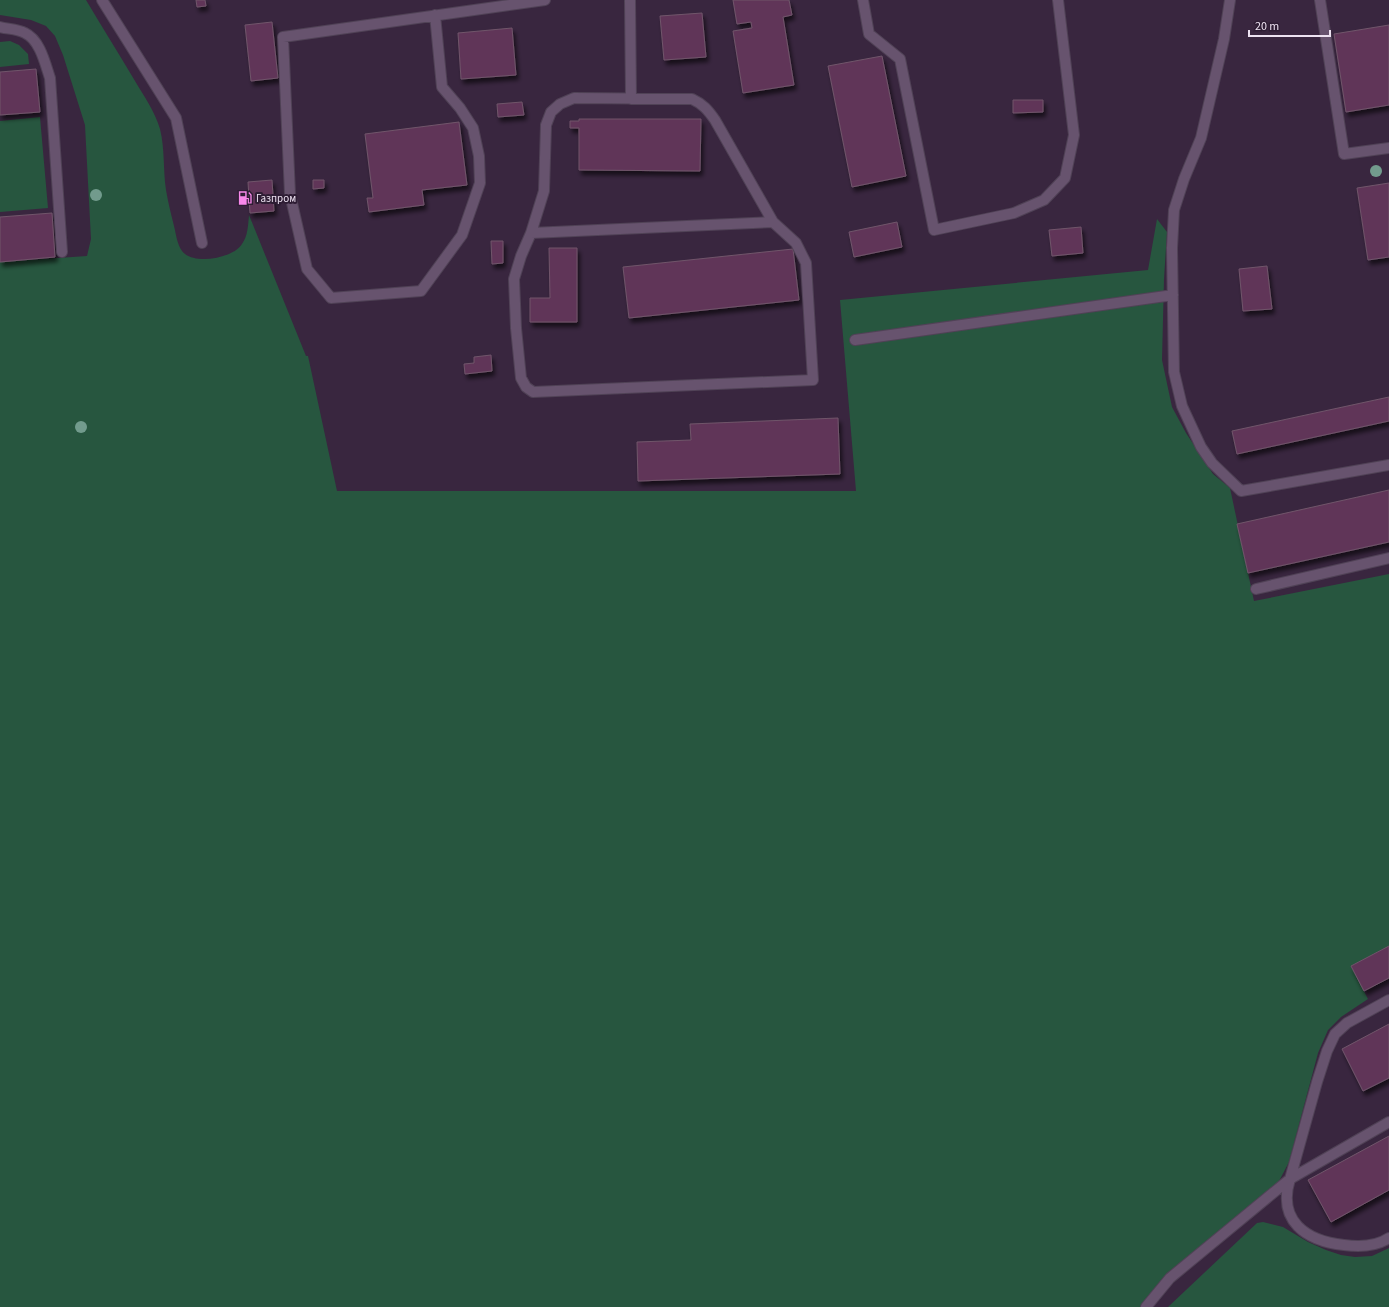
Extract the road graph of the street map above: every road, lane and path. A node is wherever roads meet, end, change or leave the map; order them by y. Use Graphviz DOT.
graph roads {
  1 [pos="102,0"];
  2 [pos="545,0"];
  3 [pos="630,0"];
  4 [pos="863,0"];
  5 [pos="1058,0"];
  6 [pos="1230,0"];
  7 [pos="1320,0"];
  8 [pos="435,15"];
  9 [pos="0,27"];
  10 [pos="631,98"];
  11 [pos="1389,148"];
  12 [pos="773,222"];
  13 [pos="531,233"];
  14 [pos="202,243"];
  15 [pos="62,252"];
  16 [pos="1173,295"];
  17 [pos="855,340"];
  18 [pos="1389,465"];
  19 [pos="1389,558"];
  20 [pos="1256,589"];
  21 [pos="1389,1000"];
  22 [pos="1389,1122"];
  23 [pos="1290,1179"];
  24 [pos="1389,1238"];
  25 [pos="1146,1307"];
  1 -- 14 [label="lane"];
  2 -- 8 [label="lane"];
  3 -- 10 [label="lane"];
  4 -- 5 [label="lane"];
  6 -- 16 [label="lane"];
  7 -- 11 [label="lane"];
  8 -- 8 [label="lane"];
  9 -- 15 [label="lane"];
  10 -- 12 [label="lane"];
  10 -- 13 [label="lane"];
  12 -- 13 [label="lane"];
  12 -- 13 [label="lane"];
  16 -- 17 [label="lane"];
  16 -- 18 [label="lane"];
  19 -- 20 [label="lane"];
  21 -- 23 [label="lane"];
  22 -- 23 [label="lane"];
  23 -- 24 [label="lane"];
  23 -- 25 [label="lane"];
}
